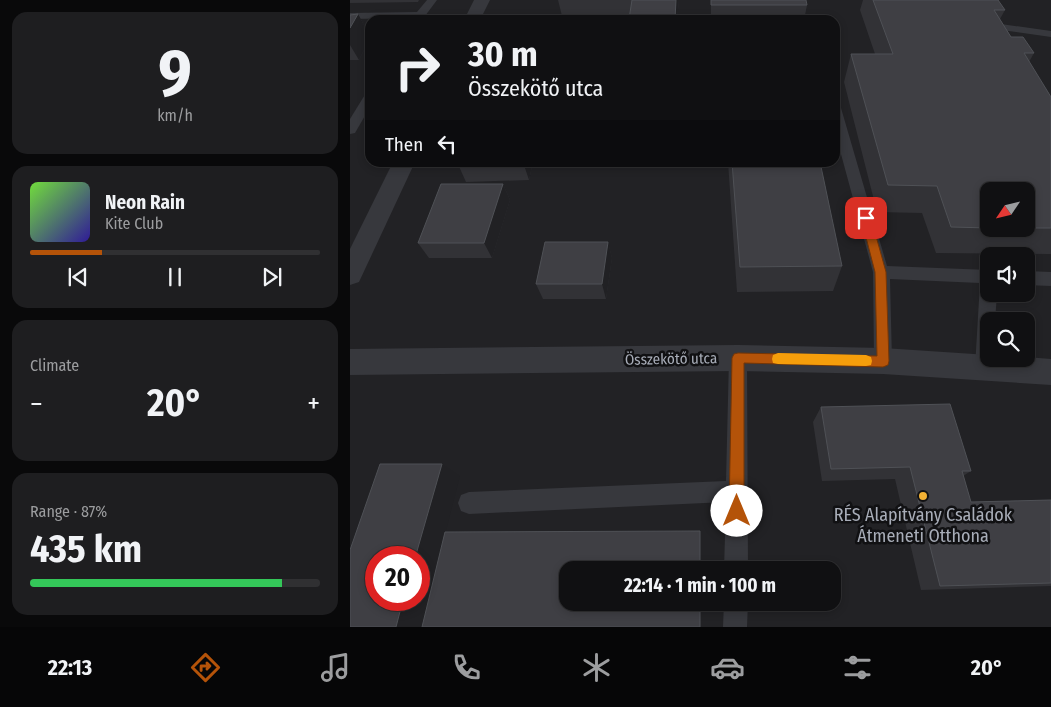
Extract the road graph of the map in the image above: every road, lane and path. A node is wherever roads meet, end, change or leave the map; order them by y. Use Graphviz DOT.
graph roads {
  1 [pos="432,0"];
  2 [pos="482,0"];
  3 [pos="965,0"];
  4 [pos="419,15"];
  5 [pos="474,15"];
  6 [pos="350,16"];
  7 [pos="365,16"];
  8 [pos="998,27"];
  9 [pos="1051,34"];
  10 [pos="1008,43"];
  11 [pos="365,104"];
  12 [pos="840,126"];
  13 [pos="350,130"];
  14 [pos="402,167"];
  15 [pos="881,272"];
  16 [pos="350,274"];
  17 [pos="1035,278"];
  18 [pos="1051,279"];
  19 [pos="738,358"];
  20 [pos="883,361"];
  21 [pos="350,362"];
  22 [pos="984,368"];
  23 [pos="1051,372"];
  24 [pos="737,491"];
  25 [pos="470,503"];
  26 [pos="736,561"];
  27 [pos="736,611"];
  28 [pos="736,627"];
  1 -- 4 [label="lane"];
  2 -- 5 [label="street"];
  3 -- 8 [label="lane"];
  6 -- 7 [label="lane"];
  8 -- 9 [label="lane"];
  8 -- 10 [label="lane"];
  11 -- 13 [label="lane"];
  12 -- 15 [label="lane"];
  14 -- 16 [label="street"];
  15 -- 20 [label="lane"];
  15 -- 22 [label="lane"];
  17 -- 18 [label="lane"];
  19 -- 20 [label="street, Összekötő utca"];
  19 -- 21 [label="street, Összekötő utca"];
  19 -- 24 [label="lane"];
  20 -- 22 [label="street, Összekötő utca"];
  22 -- 23 [label="street, Összekötő utca"];
  24 -- 25 [label="lane"];
  24 -- 26 [label="lane"];
  27 -- 28 [label="lane"];
}
